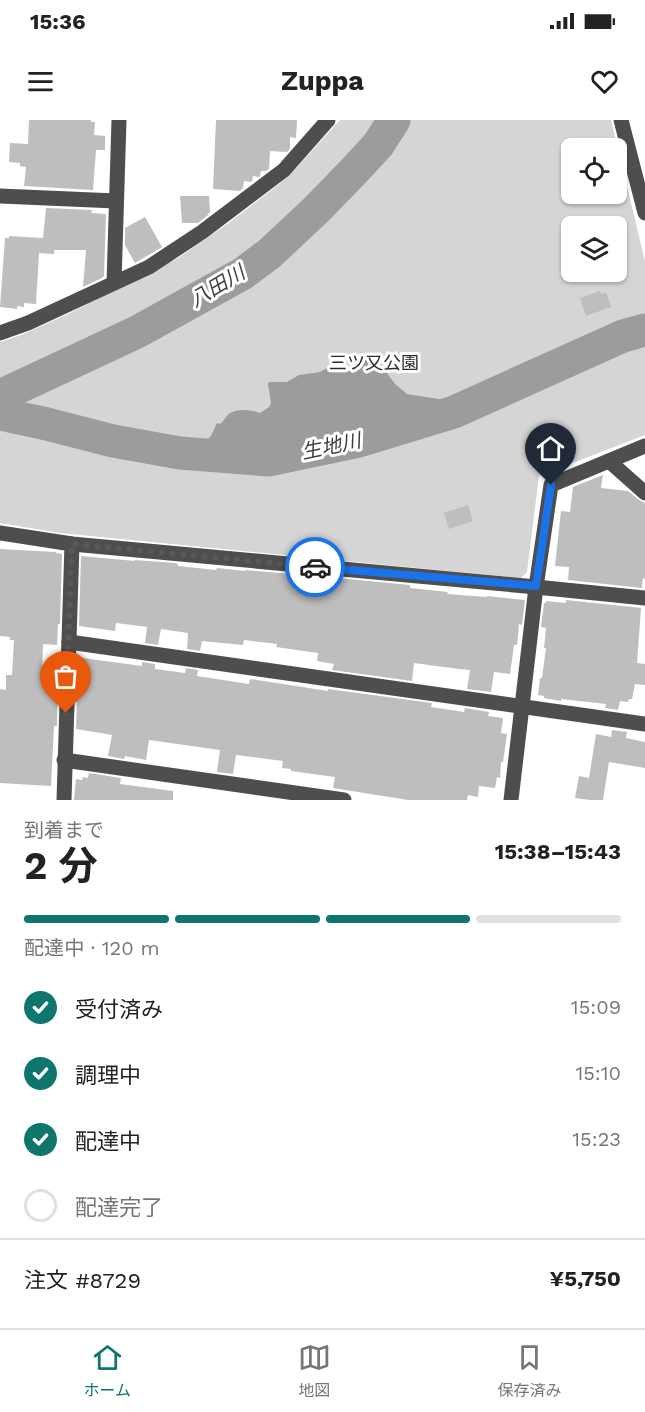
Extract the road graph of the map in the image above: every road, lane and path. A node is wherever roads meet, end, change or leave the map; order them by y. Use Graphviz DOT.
graph roads {
  1 [pos="119,120"];
  2 [pos="328,120"];
  3 [pos="621,120"];
  4 [pos="642,187"];
  5 [pos="0,196"];
  6 [pos="116,201"];
  7 [pos="645,213"];
  8 [pos="114,284"];
  9 [pos="0,333"];
  10 [pos="645,446"];
  11 [pos="609,461"];
  12 [pos="645,493"];
  13 [pos="0,533"];
  14 [pos="72,544"];
  15 [pos="536,586"];
  16 [pos="645,598"];
  17 [pos="69,642"];
  18 [pos="522,707"];
  19 [pos="645,724"];
  20 [pos="64,760"];
  21 [pos="64,800"];
  22 [pos="344,800"];
  23 [pos="511,800"];
  1 -- 6 [label="street"];
  2 -- 8 [label="street"];
  3 -- 4 [label="street"];
  4 -- 7 [label="street"];
  5 -- 6 [label="street"];
  6 -- 8 [label="street"];
  8 -- 9 [label="street"];
  10 -- 11 [label="street"];
  11 -- 12 [label="street"];
  11 -- 15 [label="street"];
  13 -- 14 [label="street"];
  14 -- 15 [label="street"];
  14 -- 17 [label="street"];
  15 -- 16 [label="street"];
  15 -- 18 [label="street"];
  17 -- 18 [label="street"];
  17 -- 20 [label="street"];
  18 -- 19 [label="street"];
  18 -- 23 [label="street"];
  20 -- 21 [label="street"];
  20 -- 22 [label="street"];
}
